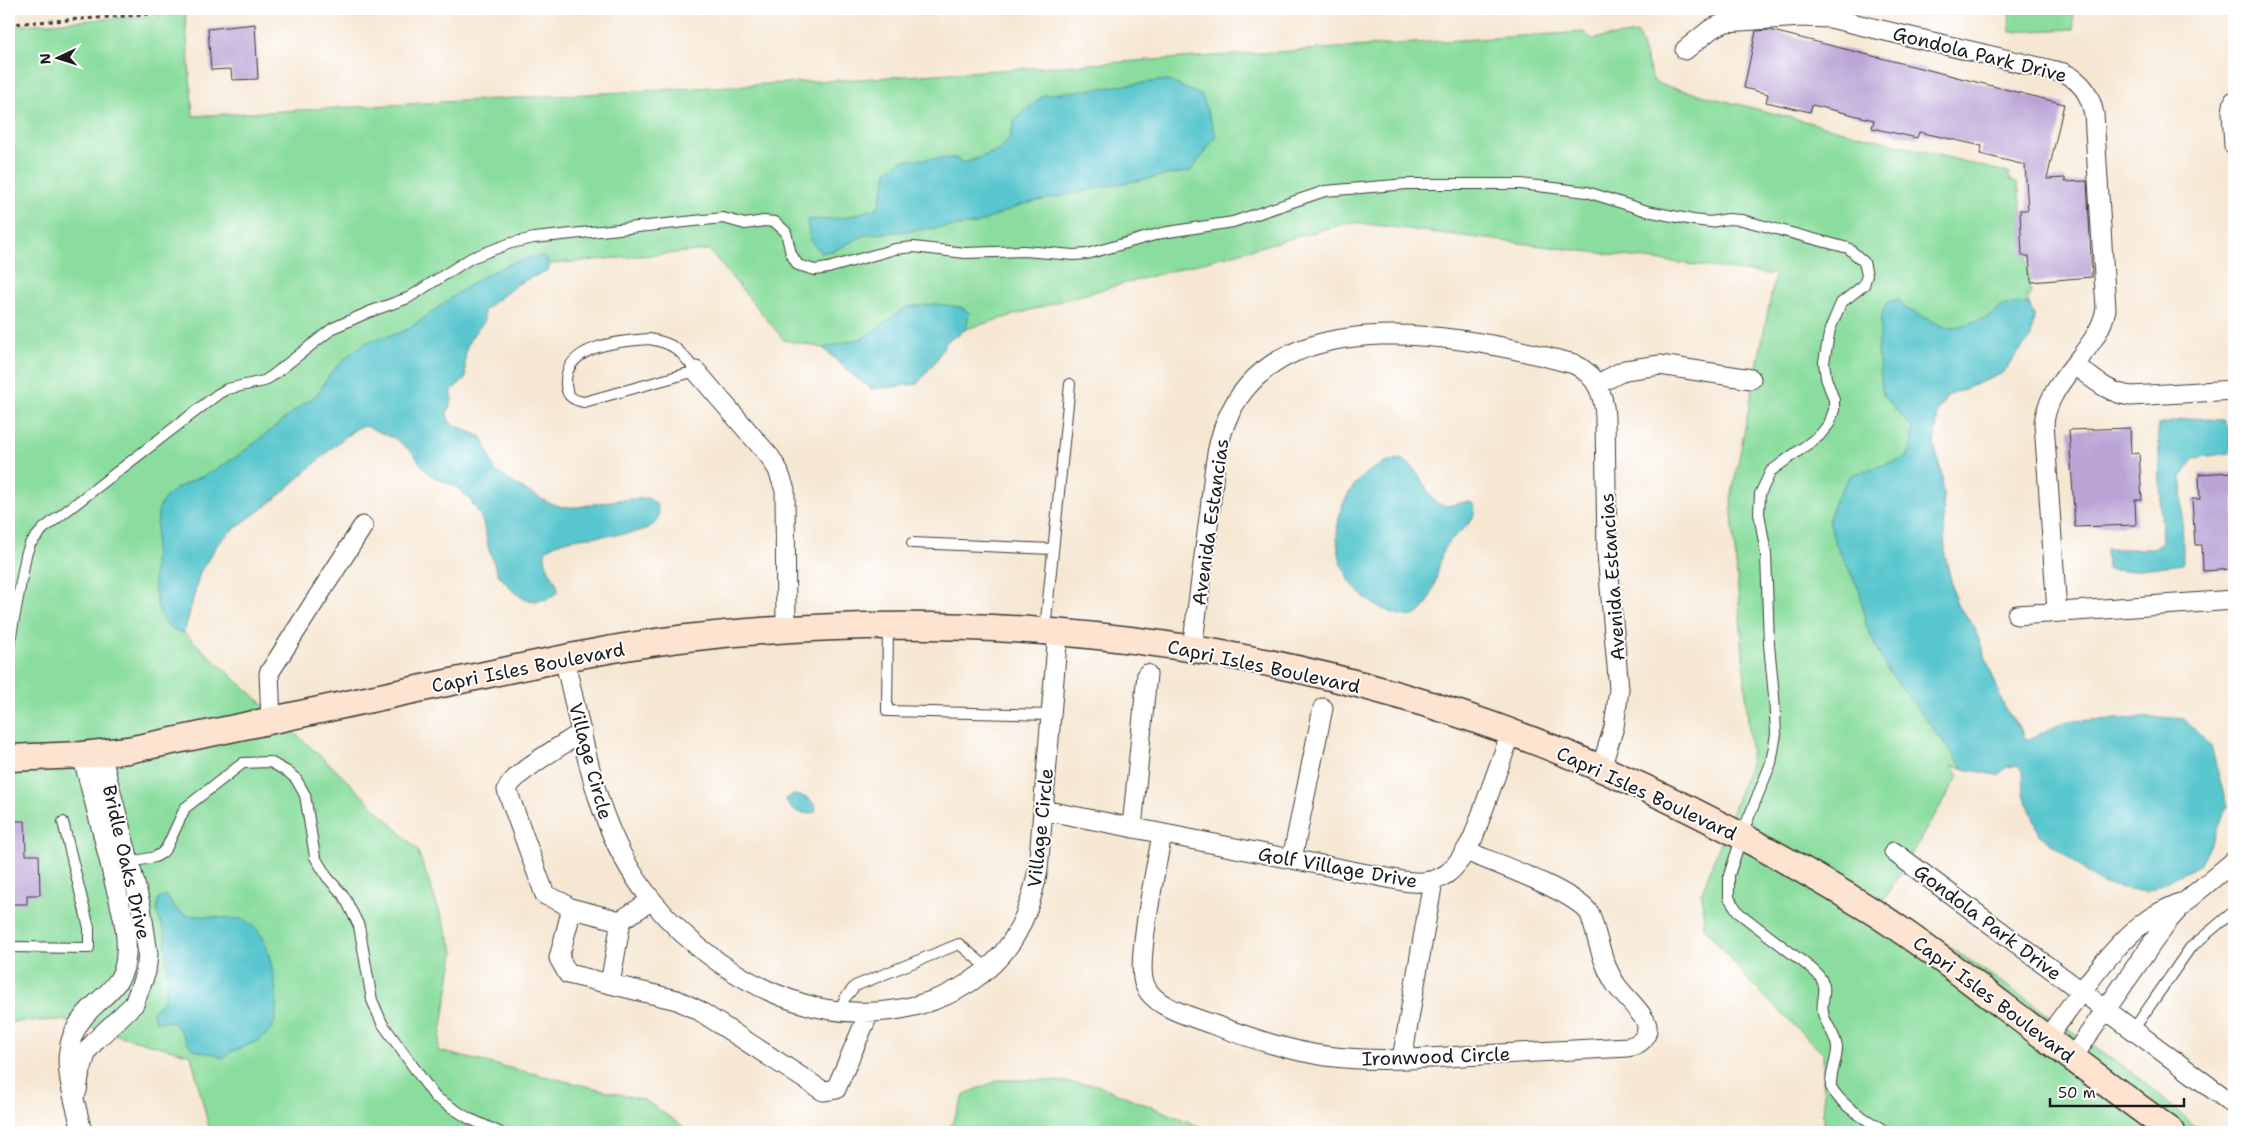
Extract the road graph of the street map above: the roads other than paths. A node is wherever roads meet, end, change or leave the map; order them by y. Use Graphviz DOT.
graph roads {
  1 [pos="1685,50"];
  2 [pos="2234,101"];
  3 [pos="2234,146"];
  4 [pos="2075,365"];
  5 [pos="696,371"];
  6 [pos="1751,379"];
  7 [pos="1070,384"];
  8 [pos="1598,384"];
  9 [pos="2234,390"];
  10 [pos="363,526"];
  11 [pos="912,543"];
  12 [pos="1053,549"];
  13 [pos="2234,600"];
  14 [pos="2057,612"];
  15 [pos="2017,615"];
  16 [pos="888,626"];
  17 [pos="786,630"];
  18 [pos="1052,632"];
  19 [pos="9,646"];
  20 [pos="1192,649"];
  21 [pos="564,658"];
  22 [pos="1147,674"];
  23 [pos="1324,708"];
  24 [pos="1051,716"];
  25 [pos="271,720"];
  26 [pos="582,732"];
  27 [pos="1510,733"];
  28 [pos="92,754"];
  29 [pos="9,758"];
  30 [pos="1601,768"];
  31 [pos="1043,810"];
  32 [pos="63,822"];
  33 [pos="1132,828"];
  34 [pos="1162,834"];
  35 [pos="1742,836"];
  36 [pos="1466,851"];
  37 [pos="1894,852"];
  38 [pos="1292,859"];
  39 [pos="136,860"];
  40 [pos="2234,861"];
  41 [pos="1433,882"];
  42 [pos="652,900"];
  43 [pos="2186,901"];
  44 [pos="570,908"];
  45 [pos="2234,911"];
  46 [pos="617,923"];
  47 [pos="9,947"];
  48 [pos="125,965"];
  49 [pos="988,968"];
  50 [pos="146,972"];
  51 [pos="610,984"];
  52 [pos="2082,992"];
  53 [pos="2106,1010"];
  54 [pos="839,1011"];
  55 [pos="869,1013"];
  56 [pos="80,1020"];
  57 [pos="2133,1030"];
  58 [pos="2046,1039"];
  59 [pos="96,1040"];
  60 [pos="2072,1058"];
  61 [pos="1402,1059"];
  62 [pos="2234,1105"];
  63 [pos="77,1110"];
  64 [pos="82,1132"];
  65 [pos="499,1132"];
  66 [pos="1887,1132"];
  67 [pos="2172,1132"];
  1 -- 4 [label="street, Gondola Park Drive"];
  2 -- 3 [label="street"];
  4 -- 9 [label="street"];
  4 -- 14 [label="street, Gondola Park Drive"];
  5 -- 5 [label="lane"];
  5 -- 17 [label="street"];
  6 -- 8 [label="street"];
  7 -- 12 [label="lane"];
  8 -- 20 [label="street, Avenida Estancias"];
  8 -- 30 [label="street, Avenida Estancias"];
  10 -- 25 [label="street"];
  11 -- 12 [label="lane"];
  12 -- 18 [label="lane"];
  13 -- 14 [label="street"];
  14 -- 15 [label="street"];
  16 -- 17 [label="street, Capri Isles Boulevard"];
  16 -- 18 [label="street, Capri Isles Boulevard"];
  16 -- 24 [label="lane"];
  17 -- 21 [label="street, Capri Isles Boulevard"];
  18 -- 20 [label="street, Capri Isles Boulevard"];
  18 -- 24 [label="street, Village Circle"];
  19 -- 35 [label="lane"];
  20 -- 27 [label="street, Capri Isles Boulevard"];
  21 -- 25 [label="street, Capri Isles Boulevard"];
  21 -- 26 [label="street, Village Circle"];
  22 -- 33 [label="street"];
  23 -- 38 [label="street"];
  24 -- 31 [label="street, Village Circle"];
  25 -- 28 [label="street, Capri Isles Boulevard"];
  26 -- 42 [label="street, Village Circle"];
  26 -- 44 [label="street"];
  27 -- 30 [label="street, Capri Isles Boulevard"];
  27 -- 36 [label="street, Golf Village Drive"];
  28 -- 29 [label="street, Capri Isles Boulevard"];
  28 -- 48 [label="street, Bridle Oaks Drive"];
  28 -- 50 [label="street, Bridle Oaks Drive"];
  30 -- 35 [label="street, Capri Isles Boulevard"];
  31 -- 33 [label="street"];
  31 -- 49 [label="street, Village Circle"];
  32 -- 47 [label="lane"];
  33 -- 34 [label="street"];
  34 -- 38 [label="street, Golf Village Drive"];
  34 -- 61 [label="street, Ironwood Circle"];
  35 -- 58 [label="street, Capri Isles Boulevard"];
  35 -- 66 [label="lane"];
  36 -- 41 [label="street, Golf Village Drive"];
  36 -- 61 [label="street, Ironwood Circle"];
  37 -- 52 [label="street, Gondola Park Drive"];
  38 -- 41 [label="street, Golf Village Drive"];
  39 -- 65 [label="lane"];
  40 -- 43 [label="street, Gondola Park Drive"];
  41 -- 61 [label="street"];
  42 -- 46 [label="street"];
  42 -- 54 [label="street, Village Circle"];
  43 -- 52 [label="street, Gondola Park Drive"];
  43 -- 53 [label="street, Gondola Park Drive"];
  44 -- 46 [label="street"];
  44 -- 51 [label="street"];
  45 -- 57 [label="lane"];
  46 -- 51 [label="street"];
  48 -- 50 [label="street, Bridle Oaks Drive"];
  48 -- 56 [label="street, Bridle Oaks Drive"];
  49 -- 54 [label="lane"];
  49 -- 55 [label="street, Village Circle"];
  50 -- 59 [label="street, Bridle Oaks Drive"];
  51 -- 55 [label="street"];
  52 -- 53 [label="street, Gondola Park Drive"];
  52 -- 58 [label="street, Gondola Park Drive"];
  53 -- 57 [label="street, Gondola Park Drive"];
  53 -- 60 [label="street, Gondola Park Drive"];
  54 -- 55 [label="street, Village Circle"];
  56 -- 59 [label="street"];
  56 -- 63 [label="street, Bridle Oaks Drive"];
  57 -- 62 [label="street, Gondola Park Drive"];
  58 -- 60 [label="street, Capri Isles Boulevard"];
  59 -- 63 [label="street, Bridle Oaks Drive"];
  60 -- 67 [label="street, Capri Isles Boulevard"];
  63 -- 64 [label="street, Bridle Oaks Drive"];
}
